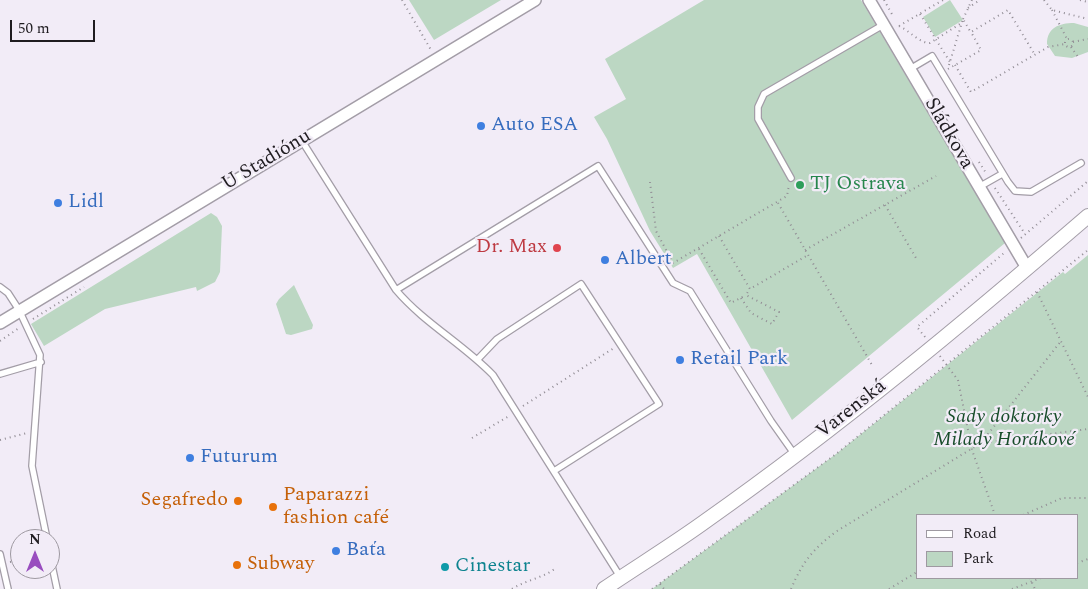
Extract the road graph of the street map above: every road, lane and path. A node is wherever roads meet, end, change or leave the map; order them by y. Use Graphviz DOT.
graph roads {
  1 [pos="402,0"];
  2 [pos="535,0"];
  3 [pos="869,0"];
  4 [pos="943,0"];
  5 [pos="972,0"];
  6 [pos="980,0"];
  7 [pos="1044,0"];
  8 [pos="1080,0"];
  9 [pos="1088,2"];
  10 [pos="968,8"];
  11 [pos="1052,10"];
  12 [pos="920,14"];
  13 [pos="1088,19"];
  14 [pos="963,20"];
  15 [pos="883,24"];
  16 [pos="971,32"];
  17 [pos="936,39"];
  18 [pos="1067,39"];
  19 [pos="1088,39"];
  20 [pos="1073,42"];
  21 [pos="1065,44"];
  22 [pos="1071,47"];
  23 [pos="1035,55"];
  24 [pos="1078,57"];
  25 [pos="436,59"];
  26 [pos="950,62"];
  27 [pos="955,65"];
  28 [pos="910,69"];
  29 [pos="944,72"];
  30 [pos="301,139"];
  31 [pos="1081,163"];
  32 [pos="1002,174"];
  33 [pos="936,176"];
  34 [pos="791,178"];
  35 [pos="1088,181"];
  36 [pos="650,182"];
  37 [pos="979,187"];
  38 [pos="777,202"];
  39 [pos="885,205"];
  40 [pos="1088,216"];
  41 [pos="719,236"];
  42 [pos="1013,245"];
  43 [pos="699,248"];
  44 [pos="805,250"];
  45 [pos="1088,250"];
  46 [pos="808,255"];
  47 [pos="916,258"];
  48 [pos="1027,268"];
  49 [pos="92,282"];
  50 [pos="0,287"];
  51 [pos="750,289"];
  52 [pos="396,290"];
  53 [pos="1037,292"];
  54 [pos="746,295"];
  55 [pos="741,298"];
  56 [pos="18,310"];
  57 [pos="0,323"];
  58 [pos="24,324"];
  59 [pos="0,341"];
  60 [pos="1061,342"];
  61 [pos="620,344"];
  62 [pos="933,347"];
  63 [pos="477,360"];
  64 [pos="41,362"];
  65 [pos="872,365"];
  66 [pos="948,366"];
  67 [pos="0,374"];
  68 [pos="1088,397"];
  69 [pos="516,411"];
  70 [pos="1088,429"];
  71 [pos="35,431"];
  72 [pos="472,438"];
  73 [pos="0,440"];
  74 [pos="981,443"];
  75 [pos="972,450"];
  76 [pos="795,455"];
  77 [pos="554,471"];
  78 [pos="1088,498"];
  79 [pos="995,514"];
  80 [pos="1025,514"];
  81 [pos="44,529"];
  82 [pos="0,554"];
  83 [pos="556,568"];
  84 [pos="916,573"];
  85 [pos="621,578"];
  86 [pos="1038,579"];
  87 [pos="1032,581"];
  88 [pos="660,584"];
  89 [pos="8,589"];
  90 [pos="512,589"];
  91 [pos="604,589"];
  92 [pos="652,589"];
  93 [pos="664,589"];
  94 [pos="792,589"];
  95 [pos="890,589"];
  96 [pos="1012,589"];
  97 [pos="1035,589"];
  1 -- 25 [label="path"];
  2 -- 25 [label="street, U Stadiónu"];
  3 -- 15 [label="street, Sládkova"];
  4 -- 12 [label="path"];
  5 -- 10 [label="path"];
  6 -- 10 [label="path"];
  7 -- 11 [label="path"];
  8 -- 9 [label="path"];
  10 -- 14 [label="path"];
  11 -- 13 [label="path"];
  11 -- 18 [label="path"];
  12 -- 17 [label="path"];
  12 -- 17 [label="path"];
  14 -- 16 [label="path"];
  14 -- 17 [label="path"];
  14 -- 26 [label="path"];
  15 -- 28 [label="street, Sládkova"];
  15 -- 34 [label="lane"];
  16 -- 23 [label="path"];
  16 -- 27 [label="path"];
  17 -- 26 [label="path"];
  18 -- 20 [label="path"];
  18 -- 21 [label="path"];
  19 -- 20 [label="path"];
  20 -- 22 [label="path"];
  21 -- 22 [label="path"];
  21 -- 23 [label="path"];
  22 -- 24 [label="path"];
  23 -- 27 [label="path"];
  25 -- 30 [label="street, U Stadiónu"];
  26 -- 29 [label="path"];
  27 -- 29 [label="path"];
  28 -- 29 [label="lane"];
  28 -- 37 [label="street, Sládkova"];
  29 -- 32 [label="lane"];
  30 -- 52 [label="lane"];
  30 -- 56 [label="street, U Stadiónu"];
  31 -- 32 [label="lane"];
  32 -- 37 [label="lane"];
  33 -- 39 [label="path"];
  34 -- 38 [label="path"];
  35 -- 42 [label="path"];
  36 -- 43 [label="path"];
  37 -- 42 [label="street, Sládkova"];
  38 -- 41 [label="path"];
  38 -- 44 [label="path"];
  39 -- 44 [label="path"];
  39 -- 47 [label="path"];
  40 -- 48 [label="street, Varenská"];
  41 -- 43 [label="path"];
  41 -- 51 [label="path"];
  42 -- 48 [label="street, Sládkova"];
  42 -- 62 [label="path"];
  43 -- 55 [label="path"];
  44 -- 46 [label="path"];
  45 -- 53 [label="path"];
  46 -- 51 [label="path"];
  46 -- 65 [label="path"];
  48 -- 62 [label="street, Varenská"];
  49 -- 58 [label="path"];
  50 -- 56 [label="lane"];
  51 -- 54 [label="path"];
  52 -- 63 [label="lane"];
  52 -- 76 [label="lane"];
  53 -- 60 [label="path"];
  53 -- 66 [label="path"];
  54 -- 55 [label="path"];
  54 -- 55 [label="path"];
  56 -- 57 [label="street, U Stadiónu"];
  56 -- 58 [label="lane"];
  58 -- 59 [label="path"];
  58 -- 64 [label="lane"];
  60 -- 68 [label="path"];
  60 -- 74 [label="path"];
  61 -- 63 [label="lane"];
  61 -- 69 [label="path"];
  61 -- 77 [label="lane"];
  62 -- 66 [label="path"];
  62 -- 76 [label="street, Varenská"];
  63 -- 69 [label="lane"];
  64 -- 67 [label="lane"];
  64 -- 71 [label="lane"];
  66 -- 75 [label="path"];
  66 -- 88 [label="path"];
  69 -- 72 [label="path"];
  69 -- 77 [label="lane"];
  70 -- 74 [label="path"];
  71 -- 73 [label="path"];
  71 -- 81 [label="lane"];
  74 -- 75 [label="path"];
  75 -- 79 [label="path"];
  75 -- 94 [label="path"];
  76 -- 85 [label="street, Varenská"];
  77 -- 85 [label="lane"];
  78 -- 80 [label="path"];
  82 -- 89 [label="lane"];
  83 -- 90 [label="path"];
  84 -- 95 [label="path"];
  85 -- 91 [label="street, Varenská"];
  86 -- 87 [label="path"];
  87 -- 96 [label="path"];
  87 -- 97 [label="path"];
  88 -- 92 [label="path"];
  88 -- 93 [label="path"];
}
